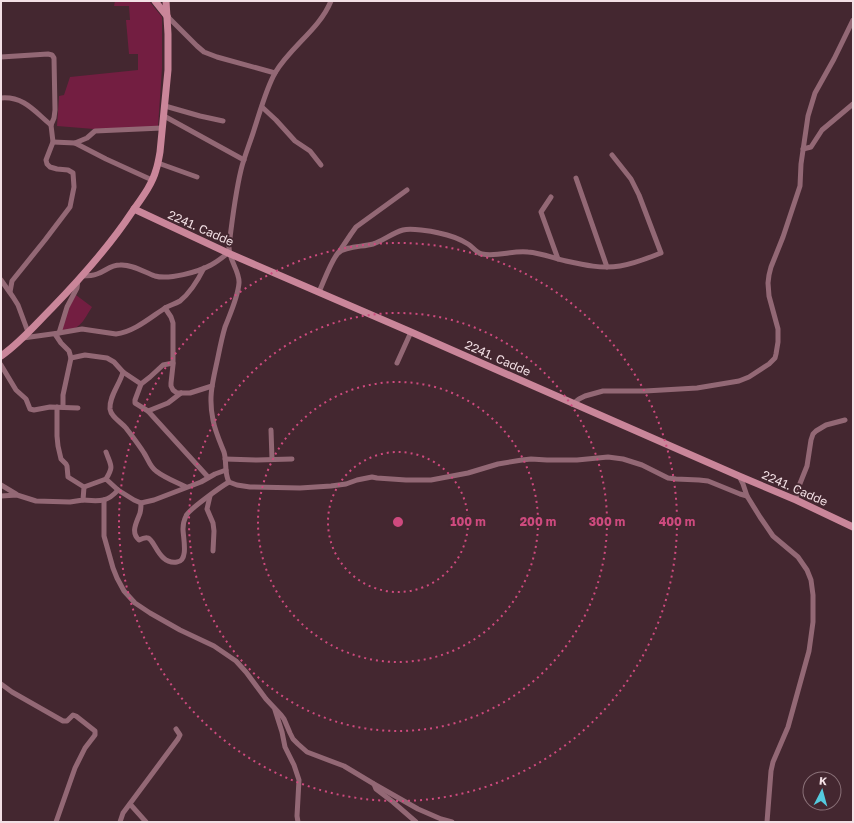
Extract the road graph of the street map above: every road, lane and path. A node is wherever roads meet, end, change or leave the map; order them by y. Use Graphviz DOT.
graph roads {
  1 [pos="155,1"];
  2 [pos="166,1"];
  3 [pos="331,1"];
  4 [pos="167,16"];
  5 [pos="853,20"];
  6 [pos="1,57"];
  7 [pos="276,73"];
  8 [pos="1,98"];
  9 [pos="853,104"];
  10 [pos="165,106"];
  11 [pos="262,107"];
  12 [pos="164,116"];
  13 [pos="223,121"];
  14 [pos="51,125"];
  15 [pos="162,128"];
  16 [pos="53,142"];
  17 [pos="76,143"];
  18 [pos="803,149"];
  19 [pos="612,154"];
  20 [pos="244,160"];
  21 [pos="158,163"];
  22 [pos="321,165"];
  23 [pos="197,177"];
  24 [pos="576,178"];
  25 [pos="152,180"];
  26 [pos="407,190"];
  27 [pos="551,197"];
  28 [pos="134,209"];
  29 [pos="228,253"];
  30 [pos="338,253"];
  31 [pos="558,259"];
  32 [pos="607,267"];
  33 [pos="204,268"];
  34 [pos="80,278"];
  35 [pos="1,280"];
  36 [pos="10,292"];
  37 [pos="320,292"];
  38 [pos="166,308"];
  39 [pos="28,332"];
  40 [pos="411,332"];
  41 [pos="57,334"];
  42 [pos="22,338"];
  43 [pos="2,354"];
  44 [pos="71,358"];
  45 [pos="173,362"];
  46 [pos="397,362"];
  47 [pos="1,365"];
  48 [pos="123,372"];
  49 [pos="141,384"];
  50 [pos="212,386"];
  51 [pos="181,393"];
  52 [pos="574,403"];
  53 [pos="60,407"];
  54 [pos="78,408"];
  55 [pos="148,411"];
  56 [pos="845,420"];
  57 [pos="271,430"];
  58 [pos="106,452"];
  59 [pos="225,459"];
  60 [pos="292,459"];
  61 [pos="272,460"];
  62 [pos="226,470"];
  63 [pos="738,476"];
  64 [pos="208,478"];
  65 [pos="106,479"];
  66 [pos="230,482"];
  67 [pos="1,486"];
  68 [pos="84,487"];
  69 [pos="186,487"];
  70 [pos="118,490"];
  71 [pos="17,495"];
  72 [pos="1,496"];
  73 [pos="210,496"];
  74 [pos="747,496"];
  75 [pos="83,500"];
  76 [pos="104,500"];
  77 [pos="796,500"];
  78 [pos="141,503"];
  79 [pos="853,527"];
  80 [pos="213,551"];
  81 [pos="1,684"];
  82 [pos="275,709"];
  83 [pos="176,730"];
  84 [pos="374,784"];
  85 [pos="130,804"];
  86 [pos="56,822"];
  87 [pos="120,822"];
  88 [pos="146,822"];
  89 [pos="298,822"];
  90 [pos="416,822"];
  91 [pos="452,822"];
  92 [pos="767,822"];
  1 -- 4 [label="street"];
  2 -- 4 [label="street"];
  3 -- 7 [label="street"];
  4 -- 7 [label="street"];
  4 -- 10 [label="street"];
  5 -- 18 [label="street"];
  6 -- 14 [label="street"];
  7 -- 11 [label="street"];
  8 -- 14 [label="street"];
  9 -- 18 [label="street"];
  10 -- 12 [label="street"];
  10 -- 13 [label="street"];
  11 -- 20 [label="street"];
  11 -- 22 [label="street"];
  12 -- 15 [label="street"];
  12 -- 20 [label="street"];
  14 -- 16 [label="street"];
  15 -- 17 [label="street"];
  15 -- 21 [label="street"];
  16 -- 17 [label="street"];
  16 -- 36 [label="street"];
  17 -- 25 [label="street"];
  18 -- 52 [label="street"];
  19 -- 32 [label="street"];
  20 -- 29 [label="street"];
  21 -- 23 [label="street"];
  21 -- 25 [label="street"];
  24 -- 32 [label="street"];
  25 -- 28 [label="street"];
  26 -- 30 [label="street"];
  27 -- 31 [label="street"];
  28 -- 29 [label="street, 2241. Cadde"];
  28 -- 34 [label="street"];
  29 -- 33 [label="street"];
  29 -- 37 [label="street, 2241. Cadde"];
  29 -- 50 [label="street"];
  30 -- 31 [label="street"];
  30 -- 37 [label="street"];
  31 -- 32 [label="street"];
  33 -- 34 [label="street"];
  33 -- 38 [label="street"];
  34 -- 39 [label="street"];
  34 -- 41 [label="street"];
  35 -- 36 [label="street"];
  36 -- 39 [label="street"];
  37 -- 40 [label="street, 2241. Cadde"];
  38 -- 41 [label="street"];
  38 -- 45 [label="street"];
  39 -- 42 [label="street"];
  40 -- 46 [label="street"];
  40 -- 52 [label="street, 2241. Cadde"];
  41 -- 42 [label="street"];
  41 -- 44 [label="street"];
  42 -- 43 [label="street"];
  44 -- 48 [label="street"];
  44 -- 53 [label="street"];
  45 -- 49 [label="street"];
  45 -- 51 [label="street"];
  47 -- 53 [label="street"];
  48 -- 49 [label="street"];
  48 -- 69 [label="street"];
  49 -- 55 [label="street"];
  50 -- 51 [label="street"];
  50 -- 59 [label="street"];
  51 -- 55 [label="street"];
  52 -- 63 [label="street, 2241. Cadde"];
  53 -- 54 [label="street"];
  53 -- 68 [label="street"];
  55 -- 64 [label="street"];
  56 -- 77 [label="street"];
  57 -- 61 [label="street"];
  58 -- 65 [label="street"];
  59 -- 61 [label="street"];
  59 -- 62 [label="street"];
  60 -- 61 [label="street"];
  62 -- 64 [label="street"];
  62 -- 66 [label="street"];
  63 -- 74 [label="street"];
  63 -- 77 [label="street, 2241. Cadde"];
  64 -- 69 [label="street"];
  65 -- 68 [label="street"];
  65 -- 70 [label="street"];
  66 -- 73 [label="street"];
  66 -- 74 [label="street"];
  67 -- 71 [label="street"];
  68 -- 75 [label="street"];
  69 -- 78 [label="street"];
  70 -- 76 [label="street"];
  70 -- 78 [label="street"];
  71 -- 72 [label="street"];
  71 -- 75 [label="street"];
  73 -- 78 [label="street"];
  73 -- 80 [label="street"];
  74 -- 92 [label="street"];
  75 -- 76 [label="street"];
  76 -- 82 [label="street"];
  77 -- 79 [label="street, 2241. Cadde"];
  81 -- 86 [label="street"];
  82 -- 84 [label="street"];
  82 -- 89 [label="street"];
  83 -- 85 [label="street"];
  84 -- 90 [label="street"];
  84 -- 91 [label="street"];
  85 -- 87 [label="street"];
  85 -- 88 [label="street"];
}
